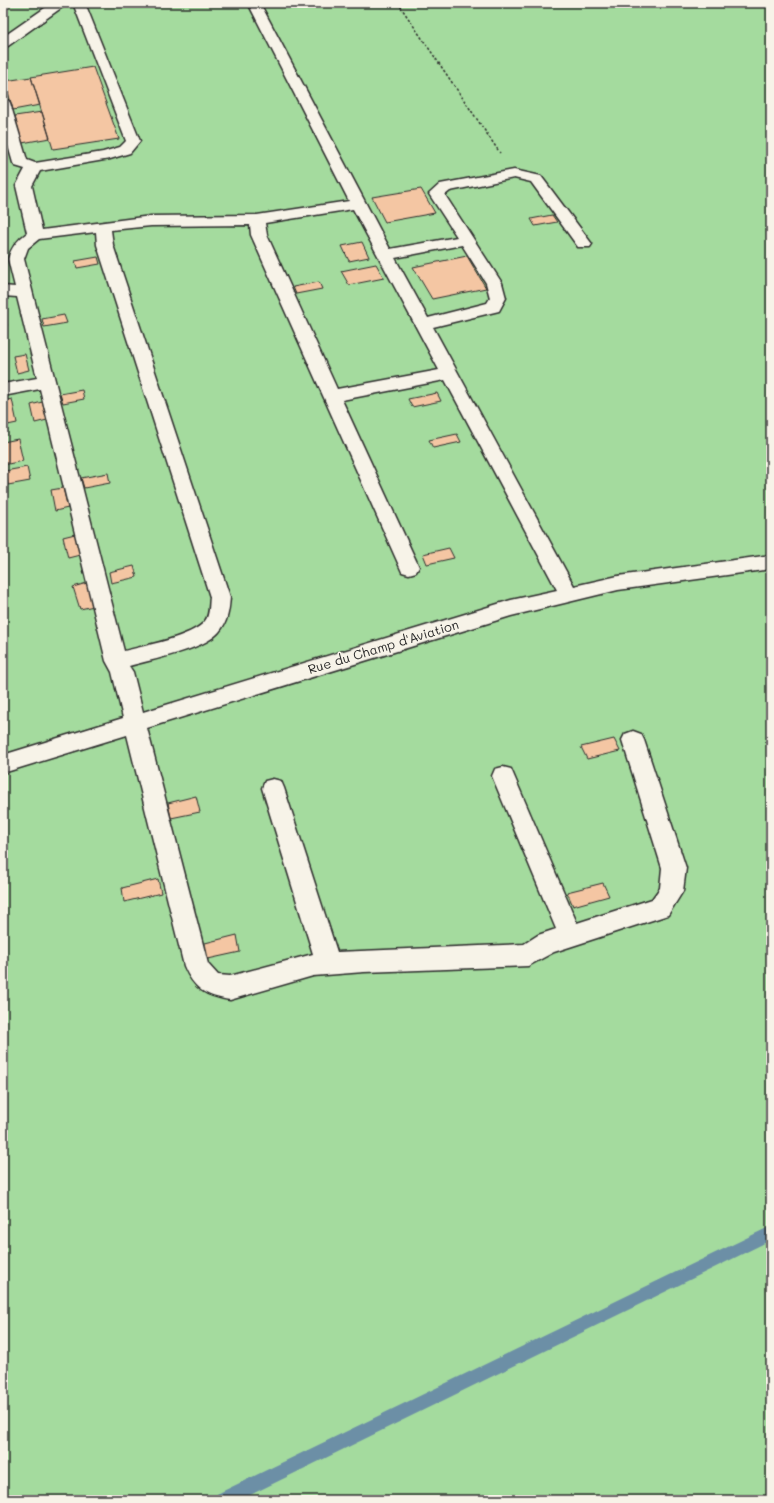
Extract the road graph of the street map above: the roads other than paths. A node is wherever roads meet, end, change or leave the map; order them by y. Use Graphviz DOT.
graph roads {
  1 [pos="62,3"];
  2 [pos="79,3"];
  3 [pos="254,3"];
  4 [pos="3,43"];
  5 [pos="3,103"];
  6 [pos="35,167"];
  7 [pos="358,204"];
  8 [pos="257,220"];
  9 [pos="103,226"];
  10 [pos="35,235"];
  11 [pos="466,240"];
  12 [pos="584,244"];
  13 [pos="385,255"];
  14 [pos="3,291"];
  15 [pos="25,293"];
  16 [pos="423,324"];
  17 [pos="449,374"];
  18 [pos="47,382"];
  19 [pos="3,390"];
  20 [pos="332,396"];
  21 [pos="771,562"];
  22 [pos="409,567"];
  23 [pos="569,594"];
  24 [pos="119,666"];
  25 [pos="135,723"];
  26 [pos="634,740"];
  27 [pos="3,764"];
  28 [pos="503,776"];
  29 [pos="273,788"];
  30 [pos="570,936"];
  31 [pos="329,964"];
  1 -- 4 [label="street"];
  2 -- 6 [label="street"];
  3 -- 7 [label="street"];
  5 -- 6 [label="street"];
  6 -- 10 [label="street"];
  7 -- 8 [label="street"];
  7 -- 13 [label="street"];
  8 -- 9 [label="street"];
  8 -- 20 [label="street"];
  9 -- 10 [label="street"];
  9 -- 24 [label="street"];
  10 -- 15 [label="street"];
  11 -- 12 [label="street"];
  11 -- 13 [label="street"];
  11 -- 16 [label="street"];
  13 -- 16 [label="street"];
  14 -- 15 [label="street"];
  15 -- 18 [label="street"];
  16 -- 17 [label="street"];
  17 -- 20 [label="street"];
  17 -- 23 [label="street"];
  18 -- 19 [label="street"];
  18 -- 24 [label="street"];
  20 -- 22 [label="street"];
  21 -- 23 [label="street, Rue du Champ d'Aviation"];
  23 -- 25 [label="street, Rue du Champ d'Aviation"];
  24 -- 25 [label="street"];
  25 -- 27 [label="street, Rue du Champ d'Aviation"];
  25 -- 31 [label="street"];
  26 -- 30 [label="street"];
  28 -- 30 [label="street"];
  29 -- 31 [label="street"];
  30 -- 31 [label="street"];
}
